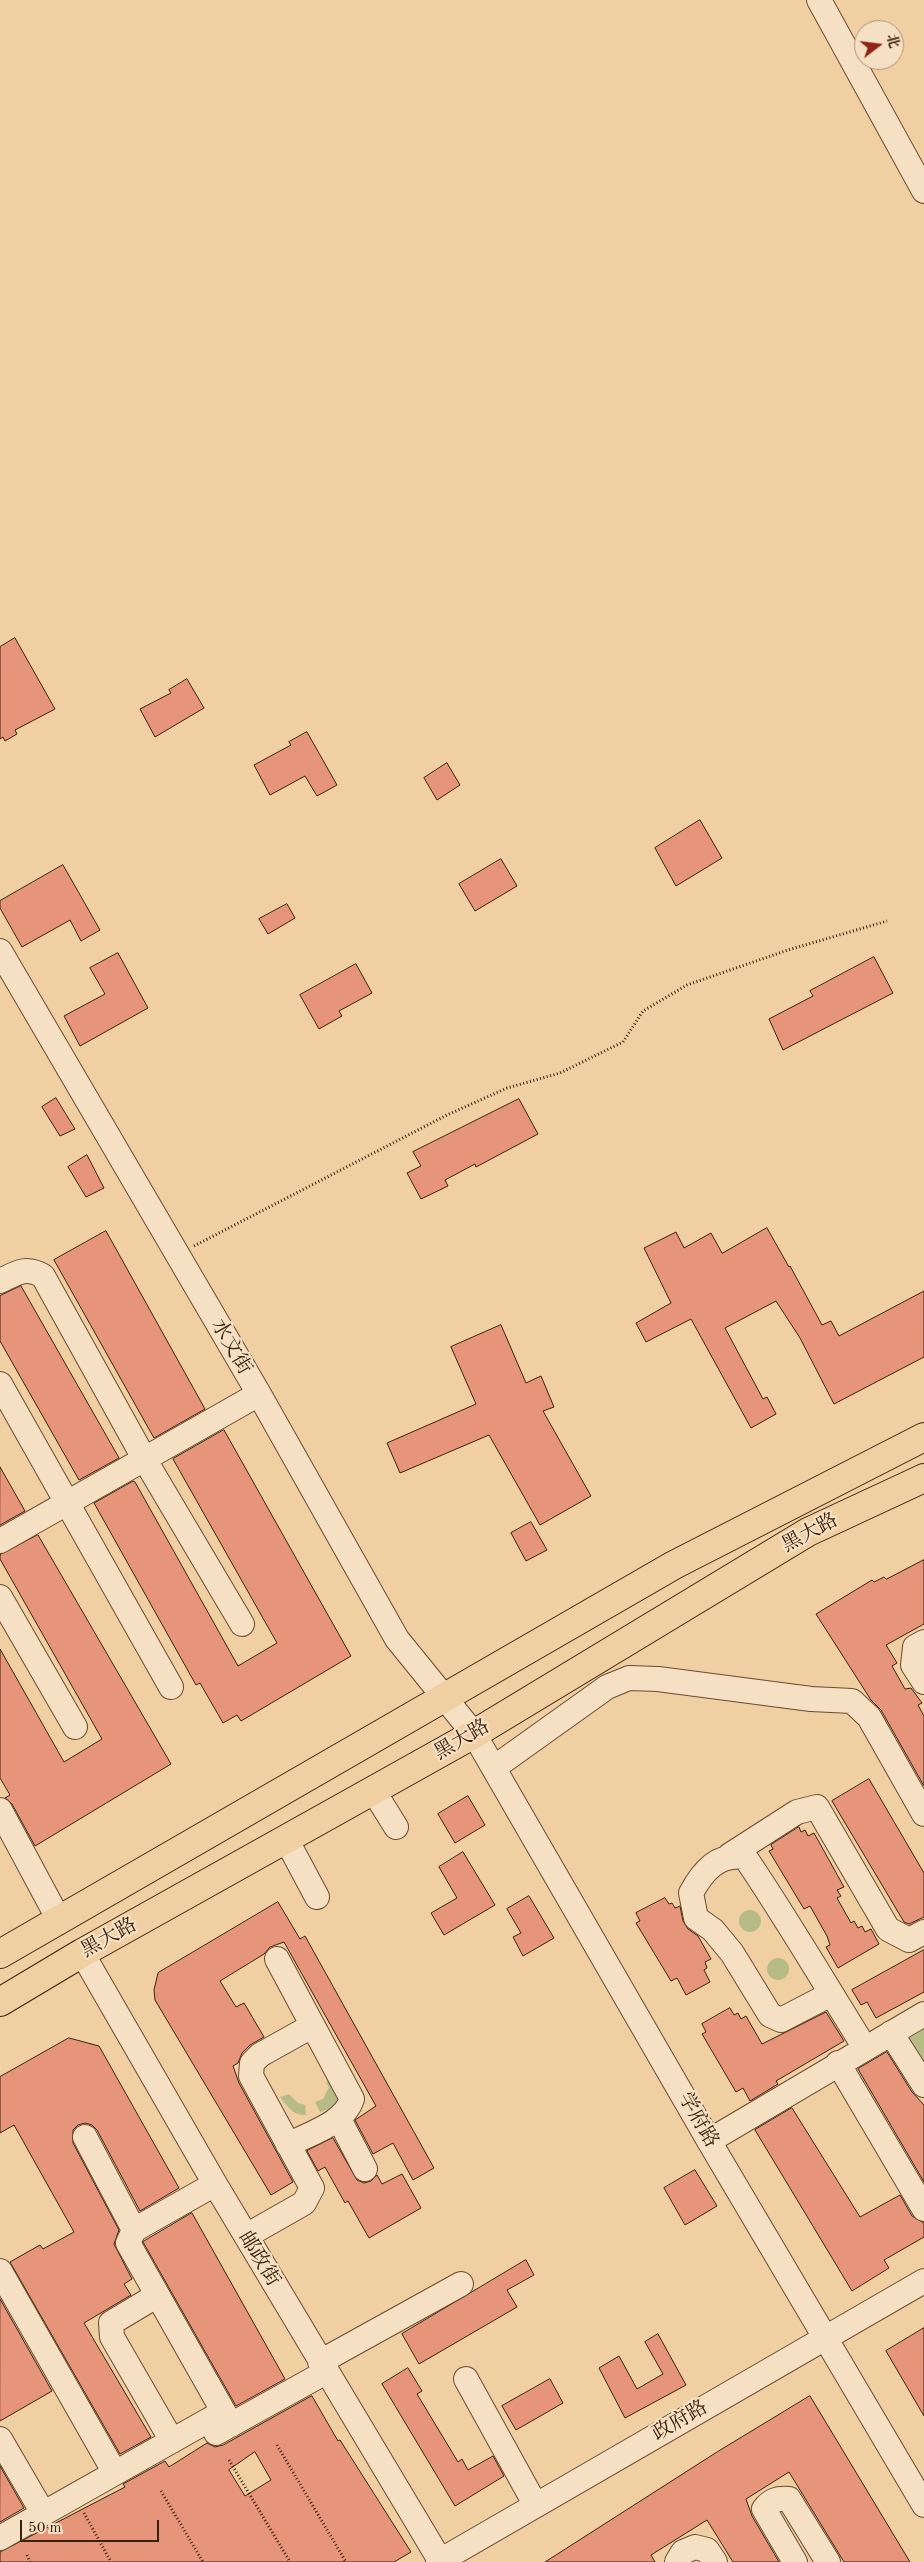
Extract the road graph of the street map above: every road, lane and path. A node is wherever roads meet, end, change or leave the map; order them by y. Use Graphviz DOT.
graph roads {
  1 [pos="819,0"];
  2 [pos="924,191"];
  3 [pos="887,920"];
  4 [pos="0,951"];
  5 [pos="178,1255"];
  6 [pos="0,1281"];
  7 [pos="0,1384"];
  8 [pos="259,1394"];
  9 [pos="924,1437"];
  10 [pos="146,1460"];
  11 [pos="924,1478"];
  12 [pos="69,1503"];
  13 [pos="0,1541"];
  14 [pos="0,1597"];
  15 [pos="242,1624"];
  16 [pos="924,1642"];
  17 [pos="924,1682"];
  18 [pos="171,1687"];
  19 [pos="444,1699"];
  20 [pos="75,1726"];
  21 [pos="474,1734"];
  22 [pos="495,1767"];
  23 [pos="374,1790"];
  24 [pos="0,1810"];
  25 [pos="924,1814"];
  26 [pos="396,1827"];
  27 [pos="286,1839"];
  28 [pos="730,1855"];
  29 [pos="317,1897"];
  30 [pos="60,1920"];
  31 [pos="924,1932"];
  32 [pos="82,1953"];
  33 [pos="0,1954"];
  34 [pos="277,1959"];
  35 [pos="831,1994"];
  36 [pos="0,2002"];
  37 [pos="924,2014"];
  38 [pos="312,2026"];
  39 [pos="891,2033"];
  40 [pos="865,2048"];
  41 [pos="838,2063"];
  42 [pos="924,2085"];
  43 [pos="339,2119"];
  44 [pos="85,2137"];
  45 [pos="710,2141"];
  46 [pos="288,2145"];
  47 [pos="365,2169"];
  48 [pos="215,2184"];
  49 [pos="924,2209"];
  50 [pos="134,2230"];
  51 [pos="246,2236"];
  52 [pos="0,2272"];
  53 [pos="924,2281"];
  54 [pos="461,2284"];
  55 [pos="156,2296"];
  56 [pos="826,2337"];
  57 [pos="323,2366"];
  58 [pos="466,2379"];
  59 [pos="227,2418"];
  60 [pos="0,2439"];
  61 [pos="172,2441"];
  62 [pos="277,2445"];
  63 [pos="229,2460"];
  64 [pos="119,2470"];
  65 [pos="161,2491"];
  66 [pos="535,2504"];
  67 [pos="924,2505"];
  68 [pos="82,2510"];
  69 [pos="44,2513"];
  70 [pos="0,2538"];
  71 [pos="26,2555"];
  72 [pos="30,2562"];
  73 [pos="111,2562"];
  74 [pos="203,2562"];
  75 [pos="290,2562"];
  76 [pos="346,2562"];
  77 [pos="439,2562"];
  78 [pos="677,2562"];
  79 [pos="714,2562"];
  80 [pos="795,2562"];
  81 [pos="828,2562"];
  1 -- 2 [label="street"];
  3 -- 5 [label="path"];
  4 -- 5 [label="street, 水文街"];
  5 -- 8 [label="street, 水文街"];
  6 -- 10 [label="street"];
  7 -- 12 [label="street"];
  8 -- 10 [label="street"];
  8 -- 19 [label="street, 水文街"];
  9 -- 19 [label="highway, 黑大路"];
  10 -- 12 [label="street"];
  10 -- 15 [label="street"];
  11 -- 21 [label="highway, 黑大路"];
  12 -- 13 [label="street"];
  12 -- 18 [label="street"];
  14 -- 20 [label="street"];
  16 -- 17 [label="street"];
  19 -- 21 [label="street, 水文街"];
  19 -- 30 [label="highway, 黑大路"];
  21 -- 22 [label="street, 学府路"];
  21 -- 23 [label="highway, 黑大路"];
  22 -- 25 [label="street"];
  22 -- 45 [label="street, 学府路"];
  23 -- 26 [label="street"];
  23 -- 27 [label="highway, 黑大路"];
  24 -- 30 [label="street"];
  27 -- 29 [label="street"];
  27 -- 32 [label="highway, 黑大路"];
  28 -- 31 [label="street"];
  28 -- 35 [label="street"];
  28 -- 35 [label="street"];
  30 -- 33 [label="highway, 黑大路"];
  32 -- 36 [label="highway, 黑大路"];
  32 -- 48 [label="street, 邮政街"];
  34 -- 38 [label="street"];
  35 -- 40 [label="street"];
  37 -- 39 [label="street"];
  38 -- 43 [label="street"];
  38 -- 46 [label="street"];
  39 -- 40 [label="street"];
  39 -- 42 [label="street"];
  40 -- 41 [label="street"];
  41 -- 45 [label="street"];
  41 -- 49 [label="street"];
  43 -- 46 [label="street"];
  43 -- 47 [label="street"];
  44 -- 50 [label="street"];
  45 -- 56 [label="street, 学府路"];
  46 -- 51 [label="street"];
  48 -- 50 [label="street"];
  48 -- 51 [label="street, 邮政街"];
  50 -- 55 [label="street"];
  51 -- 57 [label="street, 邮政街"];
  52 -- 64 [label="street"];
  53 -- 56 [label="street, 政府路"];
  54 -- 57 [label="street"];
  55 -- 59 [label="street"];
  55 -- 61 [label="street"];
  56 -- 66 [label="street, 政府路"];
  56 -- 67 [label="street, 学府路"];
  57 -- 59 [label="street"];
  57 -- 77 [label="street, 邮政街"];
  58 -- 66 [label="street"];
  59 -- 61 [label="street"];
  59 -- 64 [label="street"];
  60 -- 69 [label="street"];
  61 -- 64 [label="street"];
  62 -- 76 [label="path"];
  63 -- 75 [label="path"];
  64 -- 69 [label="street"];
  65 -- 74 [label="path"];
  66 -- 77 [label="street, 政府路"];
  68 -- 73 [label="path"];
  69 -- 70 [label="street"];
  71 -- 72 [label="path"];
  78 -- 79 [label="street"];
  80 -- 81 [label="street"];
}
